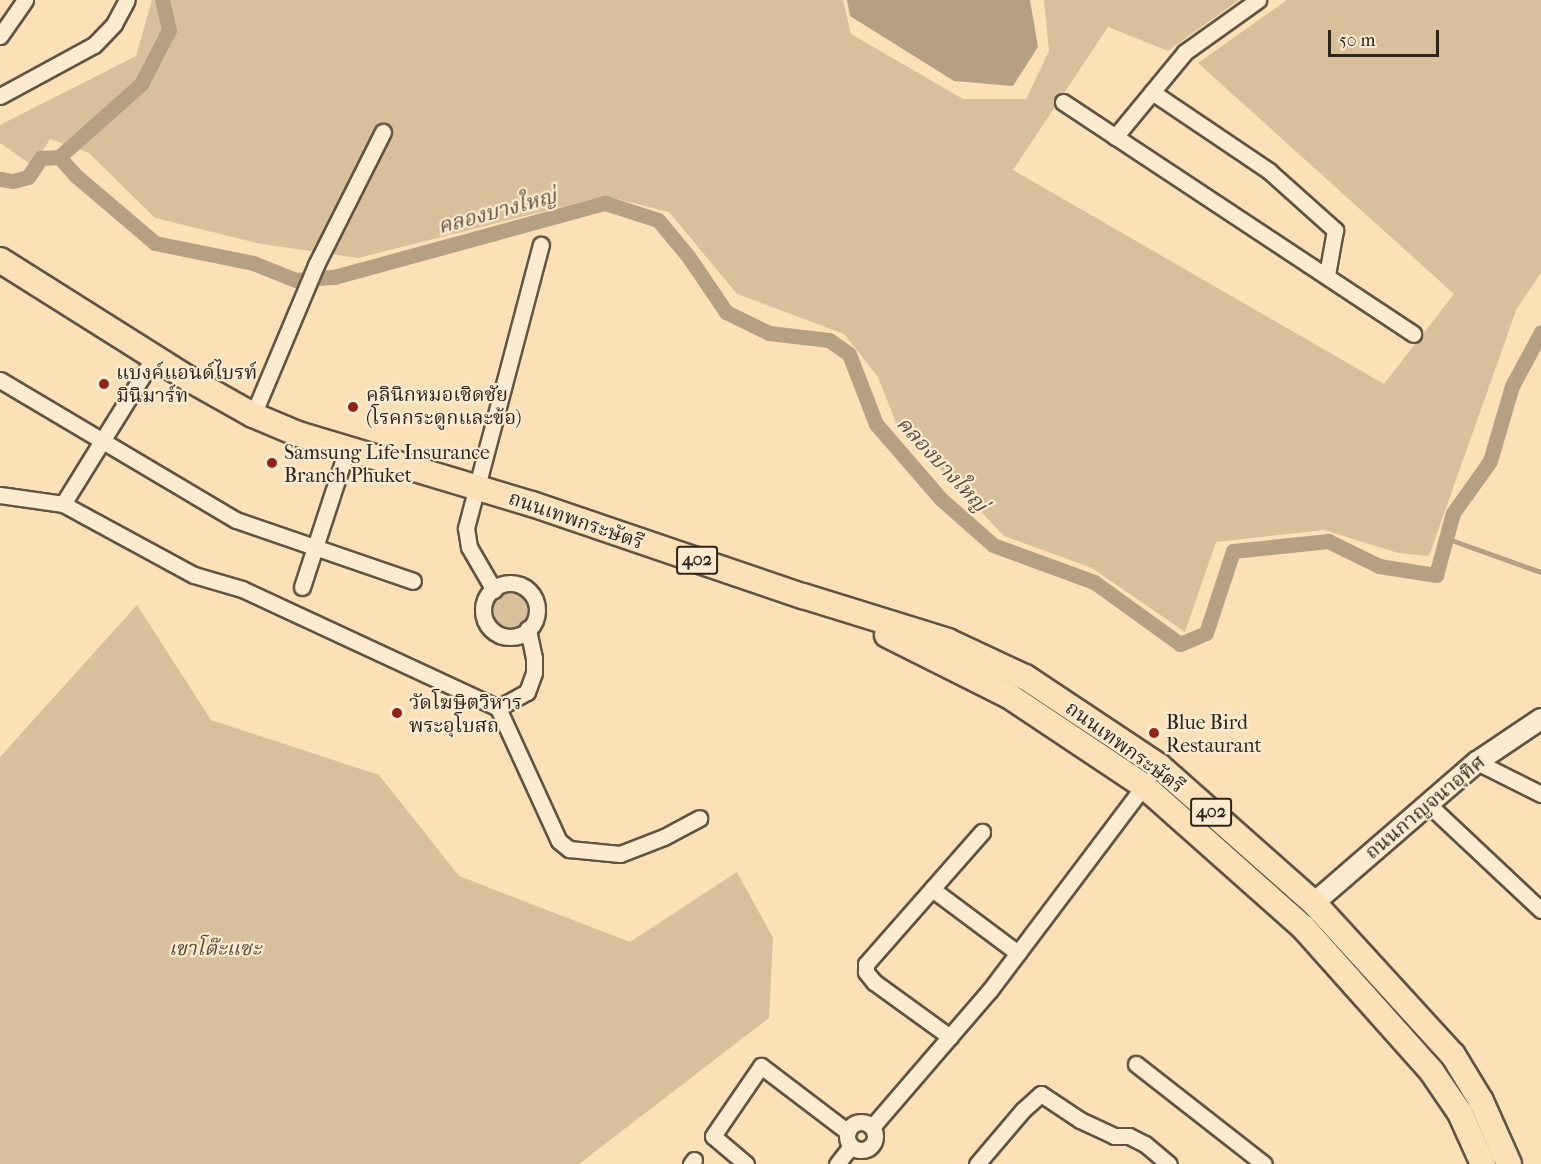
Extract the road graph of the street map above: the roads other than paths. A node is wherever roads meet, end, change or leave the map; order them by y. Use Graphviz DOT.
graph roads {
  1 [pos="25,0"];
  2 [pos="127,0"];
  3 [pos="1258,0"];
  4 [pos="0,36"];
  5 [pos="1152,92"];
  6 [pos="0,96"];
  7 [pos="1063,102"];
  8 [pos="383,132"];
  9 [pos="1115,137"];
  10 [pos="541,245"];
  11 [pos="0,260"];
  12 [pos="1327,275"];
  13 [pos="1413,334"];
  14 [pos="154,357"];
  15 [pos="0,380"];
  16 [pos="254,415"];
  17 [pos="103,443"];
  18 [pos="347,449"];
  19 [pos="476,487"];
  20 [pos="0,495"];
  21 [pos="63,504"];
  22 [pos="315,546"];
  23 [pos="413,581"];
  24 [pos="302,587"];
  25 [pos="494,590"];
  26 [pos="528,629"];
  27 [pos="944,650"];
  28 [pos="498,708"];
  29 [pos="1541,719"];
  30 [pos="1477,762"];
  31 [pos="1144,786"];
  32 [pos="1541,795"];
  33 [pos="1428,804"];
  34 [pos="699,818"];
  35 [pos="982,832"];
  36 [pos="932,889"];
  37 [pos="1314,903"];
  38 [pos="1541,910"];
  39 [pos="1018,953"];
  40 [pos="950,1037"];
  41 [pos="1136,1064"];
  42 [pos="872,1127"];
  43 [pos="849,1139"];
  44 [pos="746,1164"];
  45 [pos="837,1164"];
  46 [pos="977,1164"];
  47 [pos="1169,1164"];
  48 [pos="1264,1164"];
  49 [pos="1483,1164"];
  50 [pos="1509,1164"];
  1 -- 4 [label="street"];
  2 -- 6 [label="street"];
  3 -- 5 [label="street"];
  5 -- 9 [label="street"];
  5 -- 12 [label="street"];
  7 -- 9 [label="street"];
  8 -- 16 [label="street"];
  9 -- 12 [label="street"];
  10 -- 19 [label="street"];
  11 -- 14 [label="main road, ถนนเทพกระษัตรี"];
  12 -- 13 [label="street"];
  14 -- 16 [label="main road, ถนนเทพกระษัตรี"];
  14 -- 17 [label="street"];
  15 -- 17 [label="street"];
  16 -- 18 [label="main road, ถนนเทพกระษัตรี"];
  17 -- 21 [label="street"];
  17 -- 22 [label="street"];
  18 -- 19 [label="main road, ถนนเทพกระษัตรี"];
  18 -- 22 [label="street"];
  19 -- 25 [label="street"];
  19 -- 27 [label="main road, ถนนเทพกระษัตรี / 402"];
  20 -- 21 [label="street"];
  21 -- 28 [label="street"];
  22 -- 23 [label="street"];
  22 -- 24 [label="street"];
  25 -- 26 [label="street"];
  25 -- 26 [label="street"];
  26 -- 28 [label="street"];
  27 -- 31 [label="main road, ถนนเทพกระษัตรี / 402"];
  27 -- 37 [label="main road, ถนนเทพกระษัตรี / 402"];
  28 -- 34 [label="street"];
  29 -- 30 [label="street, ถนนกาญจนาอุทิศ"];
  30 -- 32 [label="street"];
  30 -- 33 [label="street, ถนนกาญจนาอุทิศ"];
  31 -- 39 [label="street"];
  31 -- 49 [label="main road, ถนนเทพกระษัตรี / 402"];
  33 -- 37 [label="street, ถนนกาญจนาอุทิศ"];
  33 -- 38 [label="street"];
  35 -- 36 [label="street"];
  36 -- 39 [label="street"];
  36 -- 40 [label="street"];
  37 -- 50 [label="main road, ถนนเทพกระษัตรี / 402"];
  39 -- 40 [label="street"];
  40 -- 42 [label="street"];
  41 -- 48 [label="street"];
  42 -- 43 [label="street"];
  42 -- 43 [label="street"];
  43 -- 44 [label="street"];
  43 -- 45 [label="street"];
  46 -- 47 [label="street"];
}
